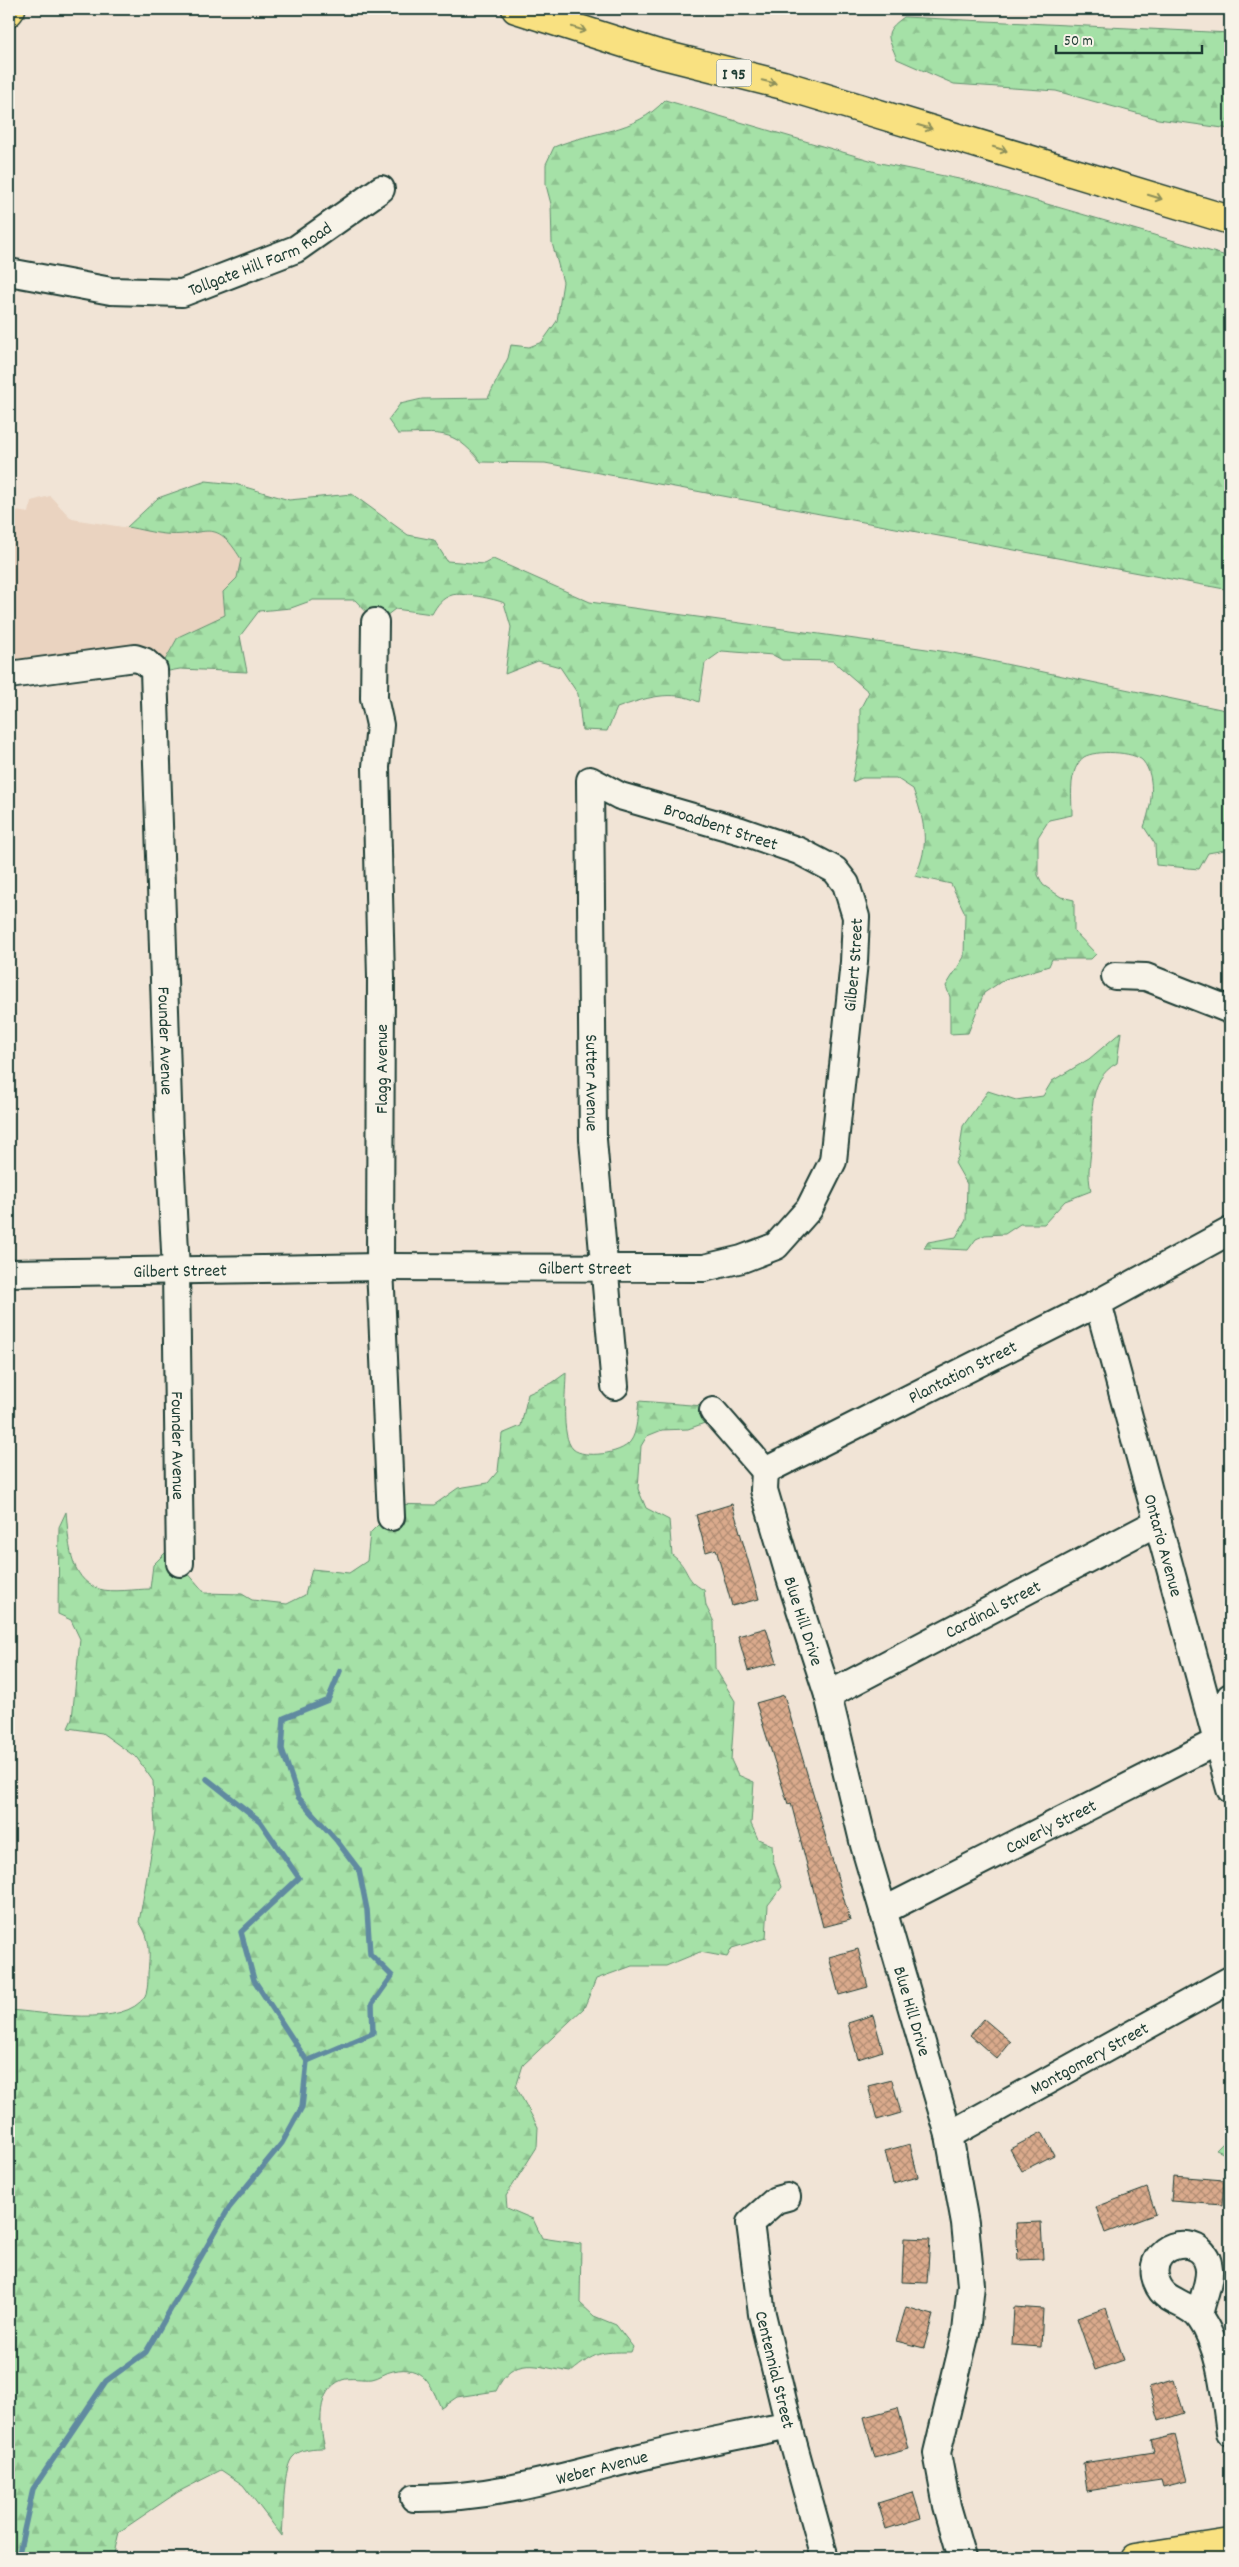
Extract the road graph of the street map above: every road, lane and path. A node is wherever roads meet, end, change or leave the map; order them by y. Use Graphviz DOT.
graph roads {
  1 [pos="11,9"];
  2 [pos="516,9"];
  3 [pos="9,12"];
  4 [pos="381,188"];
  5 [pos="1230,220"];
  6 [pos="9,272"];
  7 [pos="375,622"];
  8 [pos="9,675"];
  9 [pos="590,780"];
  10 [pos="846,884"];
  11 [pos="1115,976"];
  12 [pos="1230,1010"];
  13 [pos="1226,1239"];
  14 [pos="380,1268"];
  15 [pos="603,1268"];
  16 [pos="176,1270"];
  17 [pos="9,1273"];
  18 [pos="1098,1303"];
  19 [pos="615,1386"];
  20 [pos="713,1411"];
  21 [pos="765,1471"];
  22 [pos="391,1517"];
  23 [pos="1158,1522"];
  24 [pos="180,1563"];
  25 [pos="828,1695"];
  26 [pos="1230,1697"];
  27 [pos="1216,1736"];
  28 [pos="1230,1789"];
  29 [pos="883,1911"];
  30 [pos="1230,1980"];
  31 [pos="949,2135"];
  32 [pos="787,2197"];
  33 [pos="1199,2317"];
  34 [pos="789,2425"];
  35 [pos="1230,2432"];
  36 [pos="414,2498"];
  37 [pos="1230,2543"];
  38 [pos="826,2558"];
  39 [pos="962,2558"];
  40 [pos="1135,2558"];
  1 -- 3 [label="main road"];
  2 -- 5 [label="main road, I 95, one-way"];
  4 -- 6 [label="street, Tollgate Hill Farm Road"];
  7 -- 14 [label="street, Flagg Avenue"];
  8 -- 16 [label="street, Founder Avenue"];
  9 -- 10 [label="street, Broadbent Street"];
  9 -- 15 [label="street, Sutter Avenue"];
  10 -- 15 [label="street, Gilbert Street"];
  11 -- 12 [label="street"];
  13 -- 18 [label="street, Plantation Street"];
  14 -- 15 [label="street, Gilbert Street"];
  14 -- 16 [label="street, Gilbert Street"];
  14 -- 22 [label="street, Flagg Avenue"];
  15 -- 19 [label="street, Sutter Avenue"];
  16 -- 17 [label="street, Gilbert Street"];
  16 -- 24 [label="street, Founder Avenue"];
  18 -- 21 [label="street, Plantation Street"];
  18 -- 23 [label="street, Ontario Avenue"];
  20 -- 21 [label="street"];
  21 -- 25 [label="street, Blue Hill Drive"];
  23 -- 25 [label="street, Cardinal Street"];
  23 -- 27 [label="street, Ontario Avenue"];
  25 -- 29 [label="street, Blue Hill Drive"];
  26 -- 27 [label="street"];
  27 -- 28 [label="street, Ontario Avenue"];
  27 -- 29 [label="street, Caverly Street"];
  29 -- 31 [label="street, Blue Hill Drive"];
  30 -- 31 [label="street, Montgomery Street"];
  31 -- 39 [label="street, Blue Hill Drive"];
  32 -- 34 [label="street, Centennial Street"];
  33 -- 35 [label="street"];
  34 -- 36 [label="street, Weber Avenue"];
  34 -- 38 [label="street, Centennial Street"];
  37 -- 40 [label="main road"];
}
